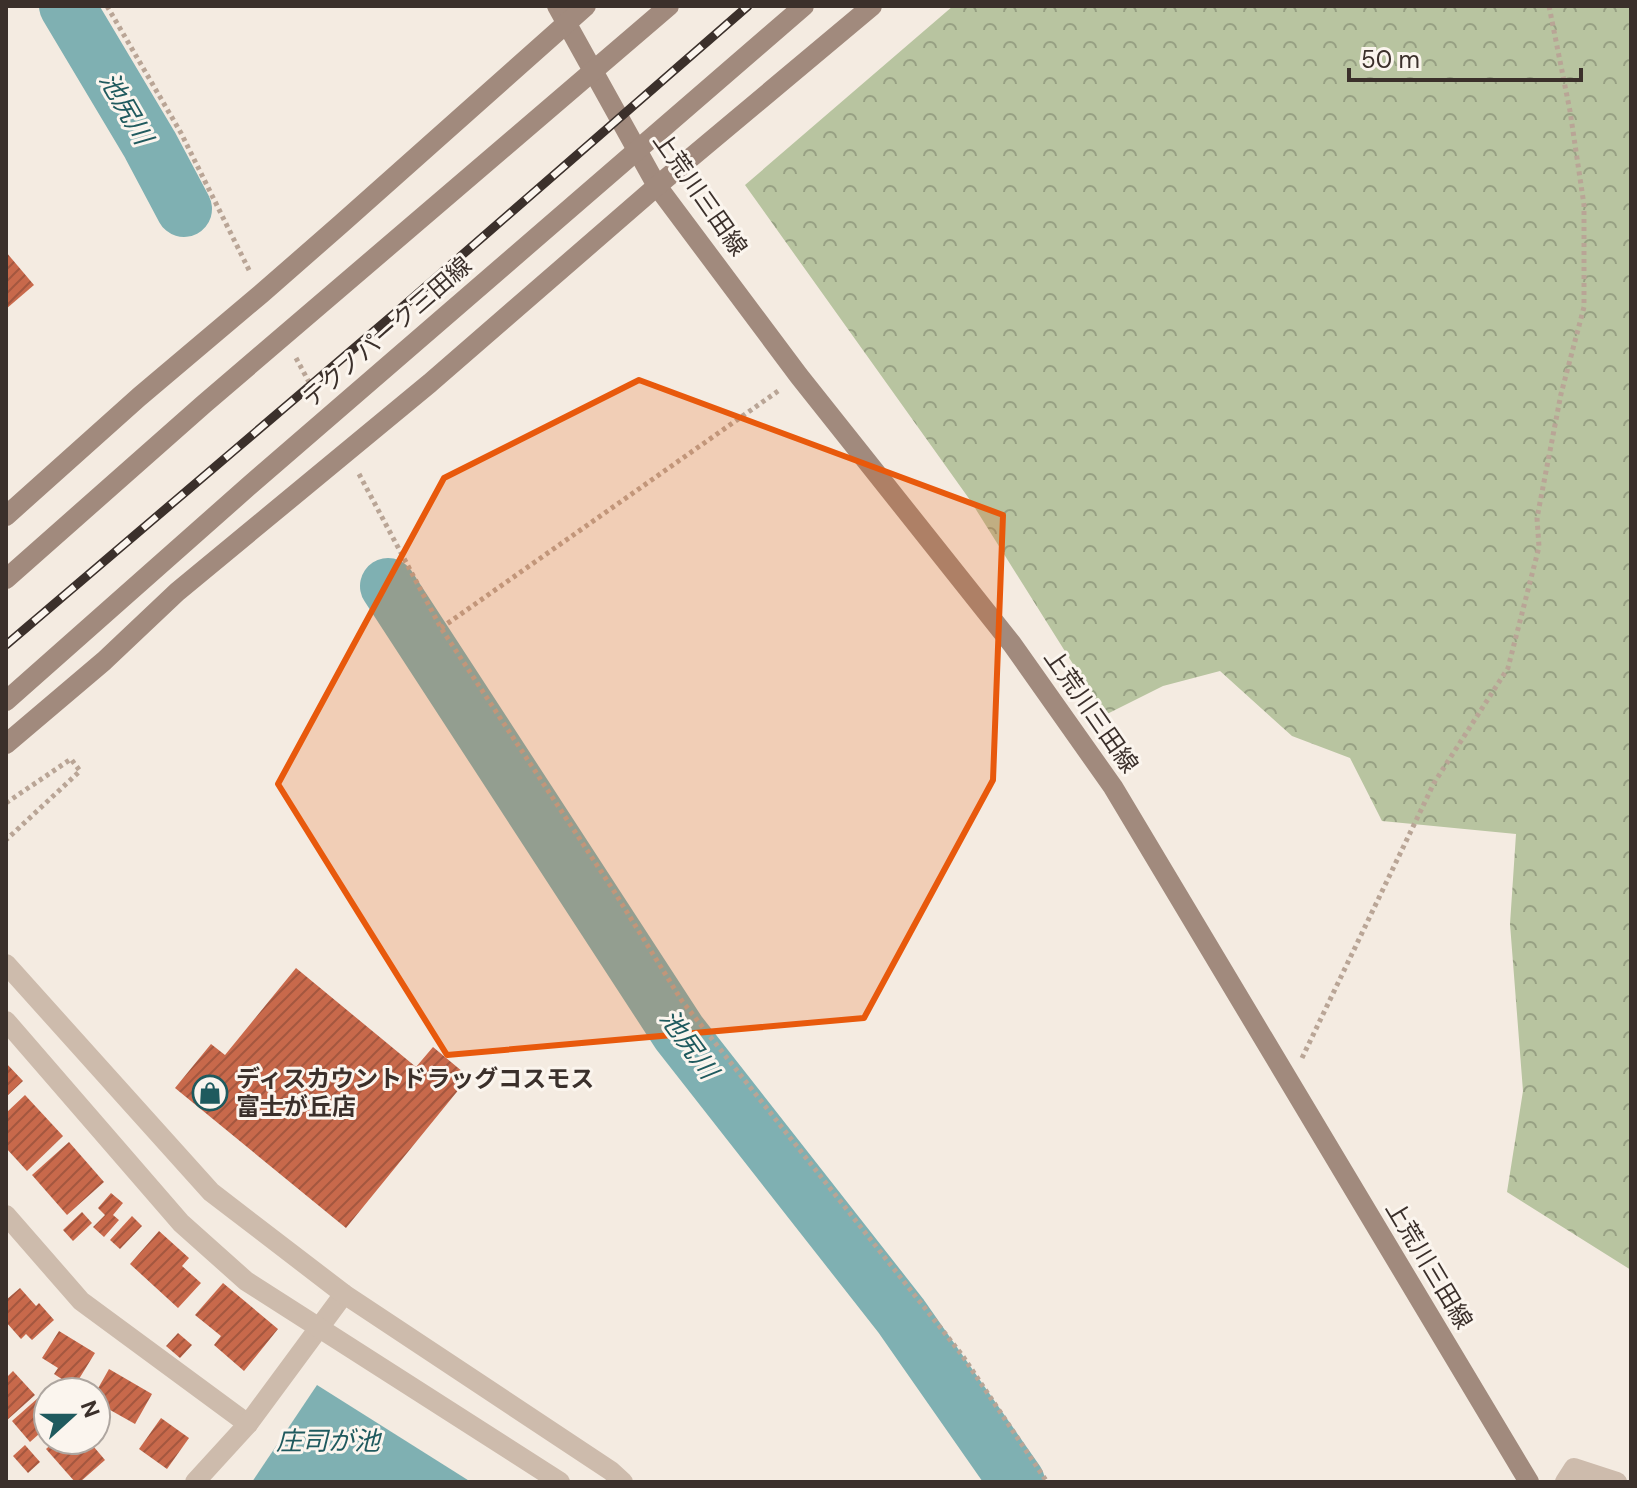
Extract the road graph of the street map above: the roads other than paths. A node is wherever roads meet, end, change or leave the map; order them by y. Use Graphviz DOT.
graph roads {
  1 [pos="586,6"];
  2 [pos="804,6"];
  3 [pos="872,6"];
  4 [pos="666,9"];
  5 [pos="561,14"];
  6 [pos="657,186"];
  7 [pos="6,516"];
  8 [pos="6,579"];
  9 [pos="6,701"];
  10 [pos="6,744"];
  11 [pos="6,964"];
  12 [pos="6,1021"];
  13 [pos="6,1215"];
  14 [pos="344,1294"];
  15 [pos="318,1328"];
  16 [pos="248,1424"];
  17 [pos="195,1482"];
  18 [pos="560,1482"];
  19 [pos="623,1482"];
  20 [pos="1529,1482"];
  21 [pos="1565,1482"];
  22 [pos="1617,1482"];
  1 -- 5 [label="main road"];
  2 -- 9 [label="main road, テクノパーク三田線"];
  3 -- 6 [label="main road"];
  4 -- 8 [label="main road"];
  5 -- 6 [label="main road, 上荒川三田線"];
  5 -- 7 [label="main road"];
  6 -- 10 [label="main road"];
  6 -- 20 [label="main road, 上荒川三田線"];
  11 -- 14 [label="street"];
  12 -- 15 [label="street"];
  13 -- 16 [label="street"];
  14 -- 15 [label="street"];
  14 -- 19 [label="street"];
  15 -- 16 [label="street"];
  15 -- 18 [label="street"];
  16 -- 17 [label="street"];
  21 -- 22 [label="street"];
}
